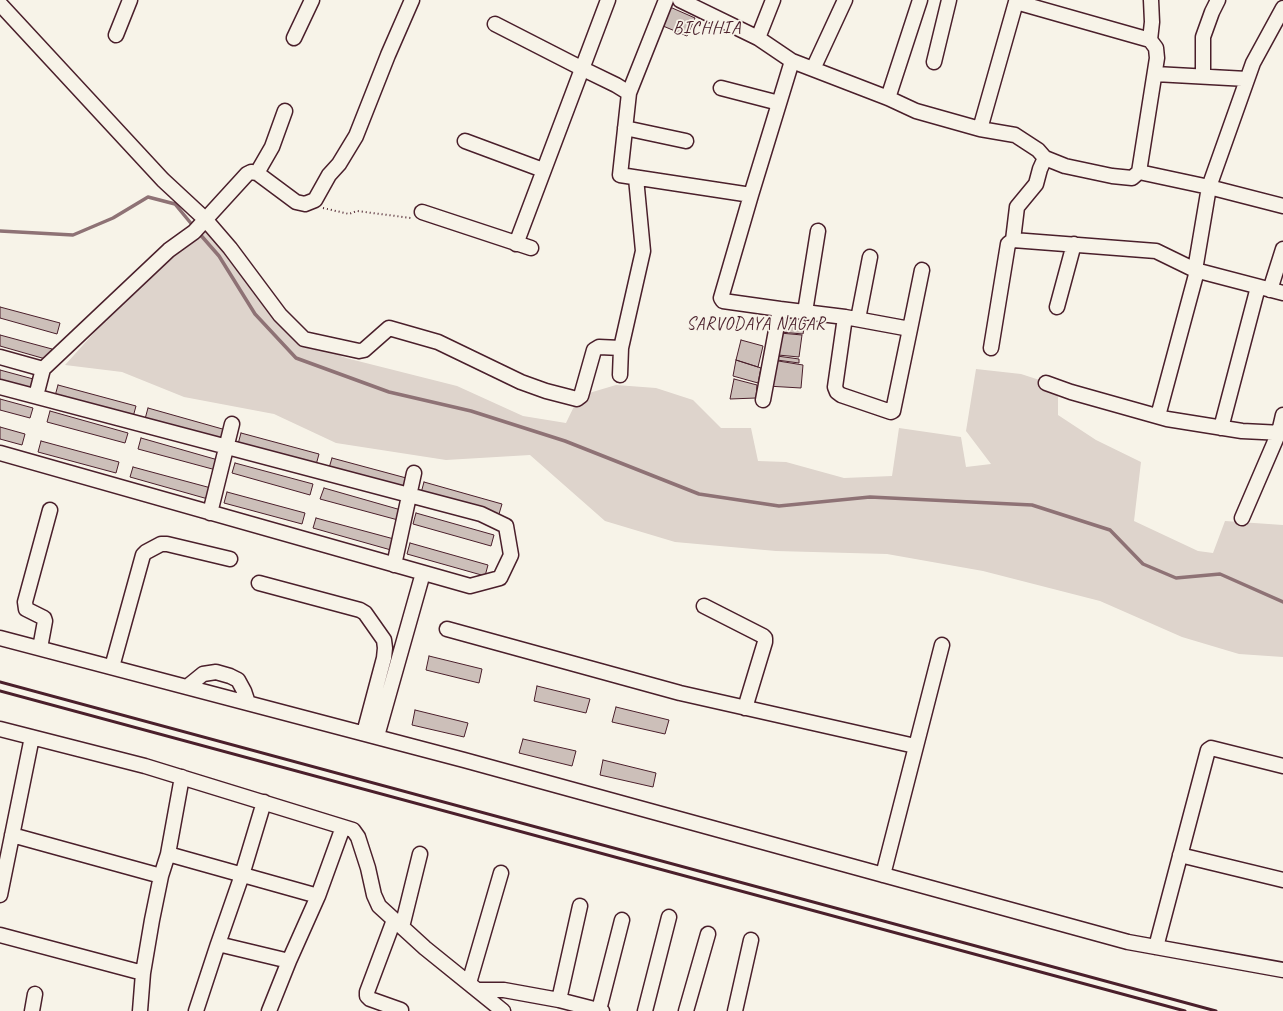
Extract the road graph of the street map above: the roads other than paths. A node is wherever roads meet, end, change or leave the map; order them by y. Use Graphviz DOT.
graph roads {
  1 [pos="130,0"];
  2 [pos="312,0"];
  3 [pos="412,0"];
  4 [pos="608,0"];
  5 [pos="666,0"];
  6 [pos="680,0"];
  7 [pos="773,0"];
  8 [pos="845,0"];
  9 [pos="920,0"];
  10 [pos="949,0"];
  11 [pos="1151,0"];
  12 [pos="1218,0"];
  13 [pos="0,4"];
  14 [pos="1036,4"];
  15 [pos="1283,8"];
  16 [pos="496,24"];
  17 [pos="116,35"];
  18 [pos="294,38"];
  19 [pos="758,38"];
  20 [pos="1150,40"];
  21 [pos="792,61"];
  22 [pos="934,62"];
  23 [pos="581,68"];
  24 [pos="813,69"];
  25 [pos="1155,74"];
  26 [pos="1204,76"];
  27 [pos="1247,79"];
  28 [pos="721,88"];
  29 [pos="629,92"];
  30 [pos="888,98"];
  31 [pos="779,103"];
  32 [pos="285,111"];
  33 [pos="625,128"];
  34 [pos="980,129"];
  35 [pos="465,141"];
  36 [pos="686,141"];
  37 [pos="1045,158"];
  38 [pos="543,170"];
  39 [pos="1140,172"];
  40 [pos="257,173"];
  41 [pos="636,178"];
  42 [pos="1209,187"];
  43 [pos="750,195"];
  44 [pos="1283,206"];
  45 [pos="422,212"];
  46 [pos="201,224"];
  47 [pos="818,231"];
  48 [pos="1013,240"];
  49 [pos="516,244"];
  50 [pos="1074,244"];
  51 [pos="530,248"];
  52 [pos="1283,249"];
  53 [pos="870,258"];
  54 [pos="922,270"];
  55 [pos="1196,270"];
  56 [pos="1270,290"];
  57 [pos="1057,307"];
  58 [pos="780,309"];
  59 [pos="804,312"];
  60 [pos="851,318"];
  61 [pos="910,329"];
  62 [pos="621,348"];
  63 [pos="991,348"];
  64 [pos="0,357"];
  65 [pos="43,370"];
  66 [pos="620,375"];
  67 [pos="1046,383"];
  68 [pos="0,387"];
  69 [pos="36,396"];
  70 [pos="763,400"];
  71 [pos="1283,415"];
  72 [pos="1158,416"];
  73 [pos="232,424"];
  74 [pos="1221,428"];
  75 [pos="1281,433"];
  76 [pos="226,447"];
  77 [pos="0,453"];
  78 [pos="414,473"];
  79 [pos="409,495"];
  80 [pos="50,510"];
  81 [pos="210,513"];
  82 [pos="1242,518"];
  83 [pos="230,559"];
  84 [pos="394,565"];
  85 [pos="423,573"];
  86 [pos="259,583"];
  87 [pos="704,606"];
  88 [pos="447,629"];
  89 [pos="0,638"];
  90 [pos="942,645"];
  91 [pos="40,648"];
  92 [pos="112,667"];
  93 [pos="187,687"];
  94 [pos="248,703"];
  95 [pos="745,708"];
  96 [pos="0,729"];
  97 [pos="370,735"];
  98 [pos="32,737"];
  99 [pos="915,746"];
  100 [pos="1283,766"];
  101 [pos="182,777"];
  102 [pos="264,802"];
  103 [pos="343,827"];
  104 [pos="12,835"];
  105 [pos="168,854"];
  106 [pos="420,854"];
  107 [pos="1180,855"];
  108 [pos="501,873"];
  109 [pos="242,875"];
  110 [pos="883,875"];
  111 [pos="161,876"];
  112 [pos="1283,880"];
  113 [pos="0,895"];
  114 [pos="318,896"];
  115 [pos="580,906"];
  116 [pos="670,917"];
  117 [pos="622,920"];
  118 [pos="398,923"];
  119 [pos="708,934"];
  120 [pos="0,935"];
  121 [pos="751,940"];
  122 [pos="218,944"];
  123 [pos="1156,947"];
  124 [pos="289,961"];
  125 [pos="1283,970"];
  126 [pos="143,973"];
  127 [pos="473,986"];
  128 [pos="35,994"];
  129 [pos="559,1000"];
  130 [pos="497,1009"];
  131 [pos="273,1010"];
  132 [pos="401,1010"];
  133 [pos="32,1011"];
  134 [pos="141,1011"];
  135 [pos="196,1011"];
  136 [pos="601,1011"];
  137 [pos="645,1011"];
  138 [pos="686,1011"];
  139 [pos="735,1011"];
  1 -- 17 [label="street"];
  2 -- 18 [label="street"];
  3 -- 40 [label="street"];
  4 -- 23 [label="street"];
  5 -- 29 [label="street"];
  6 -- 19 [label="street"];
  7 -- 19 [label="street"];
  8 -- 24 [label="street"];
  9 -- 30 [label="street"];
  10 -- 22 [label="street"];
  11 -- 20 [label="street"];
  12 -- 26 [label="street"];
  13 -- 46 [label="street"];
  14 -- 20 [label="street"];
  14 -- 34 [label="street"];
  15 -- 27 [label="street"];
  16 -- 23 [label="street"];
  19 -- 21 [label="street"];
  20 -- 25 [label="street"];
  21 -- 24 [label="street"];
  21 -- 31 [label="street"];
  23 -- 29 [label="street"];
  23 -- 38 [label="street"];
  24 -- 30 [label="street"];
  25 -- 26 [label="street"];
  25 -- 39 [label="street"];
  26 -- 27 [label="street"];
  27 -- 42 [label="street"];
  28 -- 31 [label="street"];
  29 -- 33 [label="street"];
  30 -- 34 [label="street"];
  31 -- 43 [label="street"];
  32 -- 40 [label="street"];
  33 -- 36 [label="street"];
  33 -- 41 [label="street"];
  34 -- 37 [label="street"];
  35 -- 38 [label="street"];
  37 -- 39 [label="street"];
  37 -- 48 [label="street"];
  38 -- 49 [label="street"];
  39 -- 42 [label="street"];
  40 -- 46 [label="street"];
  41 -- 43 [label="street"];
  41 -- 62 [label="street"];
  42 -- 44 [label="street"];
  42 -- 55 [label="street"];
  43 -- 58 [label="street"];
  45 -- 49 [label="street"];
  46 -- 62 [label="street"];
  46 -- 65 [label="street"];
  47 -- 59 [label="street"];
  48 -- 50 [label="street"];
  48 -- 63 [label="street"];
  49 -- 51 [label="street"];
  50 -- 55 [label="street"];
  50 -- 57 [label="street"];
  52 -- 56 [label="street"];
  53 -- 60 [label="street"];
  54 -- 61 [label="street"];
  55 -- 56 [label="street"];
  55 -- 72 [label="street"];
  56 -- 74 [label="street"];
  58 -- 59 [label="street"];
  58 -- 70 [label="street"];
  59 -- 60 [label="street"];
  60 -- 61 [label="street"];
  60 -- 61 [label="street"];
  62 -- 66 [label="street"];
  64 -- 65 [label="street"];
  65 -- 69 [label="street"];
  67 -- 72 [label="street"];
  68 -- 69 [label="street"];
  69 -- 76 [label="street"];
  71 -- 75 [label="street"];
  72 -- 74 [label="street"];
  73 -- 76 [label="street"];
  74 -- 75 [label="street"];
  75 -- 82 [label="street"];
  76 -- 79 [label="street"];
  76 -- 81 [label="street"];
  77 -- 81 [label="street"];
  78 -- 79 [label="street"];
  79 -- 84 [label="street"];
  79 -- 85 [label="street"];
  80 -- 91 [label="street"];
  81 -- 84 [label="street"];
  83 -- 92 [label="street"];
  84 -- 85 [label="street"];
  85 -- 97 [label="street"];
  86 -- 97 [label="street"];
  87 -- 95 [label="street"];
  88 -- 95 [label="street"];
  89 -- 91 [label="street"];
  90 -- 99 [label="street"];
  91 -- 92 [label="street"];
  92 -- 93 [label="street"];
  93 -- 94 [label="street"];
  93 -- 94 [label="street"];
  94 -- 97 [label="street"];
  95 -- 99 [label="street"];
  96 -- 98 [label="street"];
  97 -- 110 [label="street"];
  98 -- 101 [label="street"];
  98 -- 104 [label="street"];
  99 -- 110 [label="street"];
  100 -- 107 [label="street"];
  101 -- 102 [label="street"];
  101 -- 105 [label="street"];
  102 -- 103 [label="street"];
  102 -- 109 [label="street"];
  103 -- 114 [label="street"];
  103 -- 118 [label="street"];
  104 -- 111 [label="street"];
  104 -- 113 [label="street"];
  105 -- 109 [label="street"];
  105 -- 111 [label="street"];
  106 -- 118 [label="street"];
  107 -- 112 [label="street"];
  107 -- 123 [label="street"];
  108 -- 127 [label="street"];
  109 -- 114 [label="street"];
  109 -- 122 [label="street"];
  110 -- 123 [label="street"];
  111 -- 126 [label="street"];
  114 -- 124 [label="street"];
  115 -- 129 [label="street"];
  116 -- 137 [label="street"];
  117 -- 136 [label="street"];
  118 -- 127 [label="street"];
  118 -- 132 [label="street"];
  119 -- 138 [label="street"];
  120 -- 126 [label="street"];
  121 -- 139 [label="street"];
  122 -- 124 [label="street"];
  122 -- 135 [label="street"];
  123 -- 125 [label="street"];
  124 -- 131 [label="street"];
  126 -- 134 [label="street"];
  127 -- 129 [label="street"];
  127 -- 130 [label="street"];
  128 -- 133 [label="street"];
  129 -- 136 [label="street"];
}
